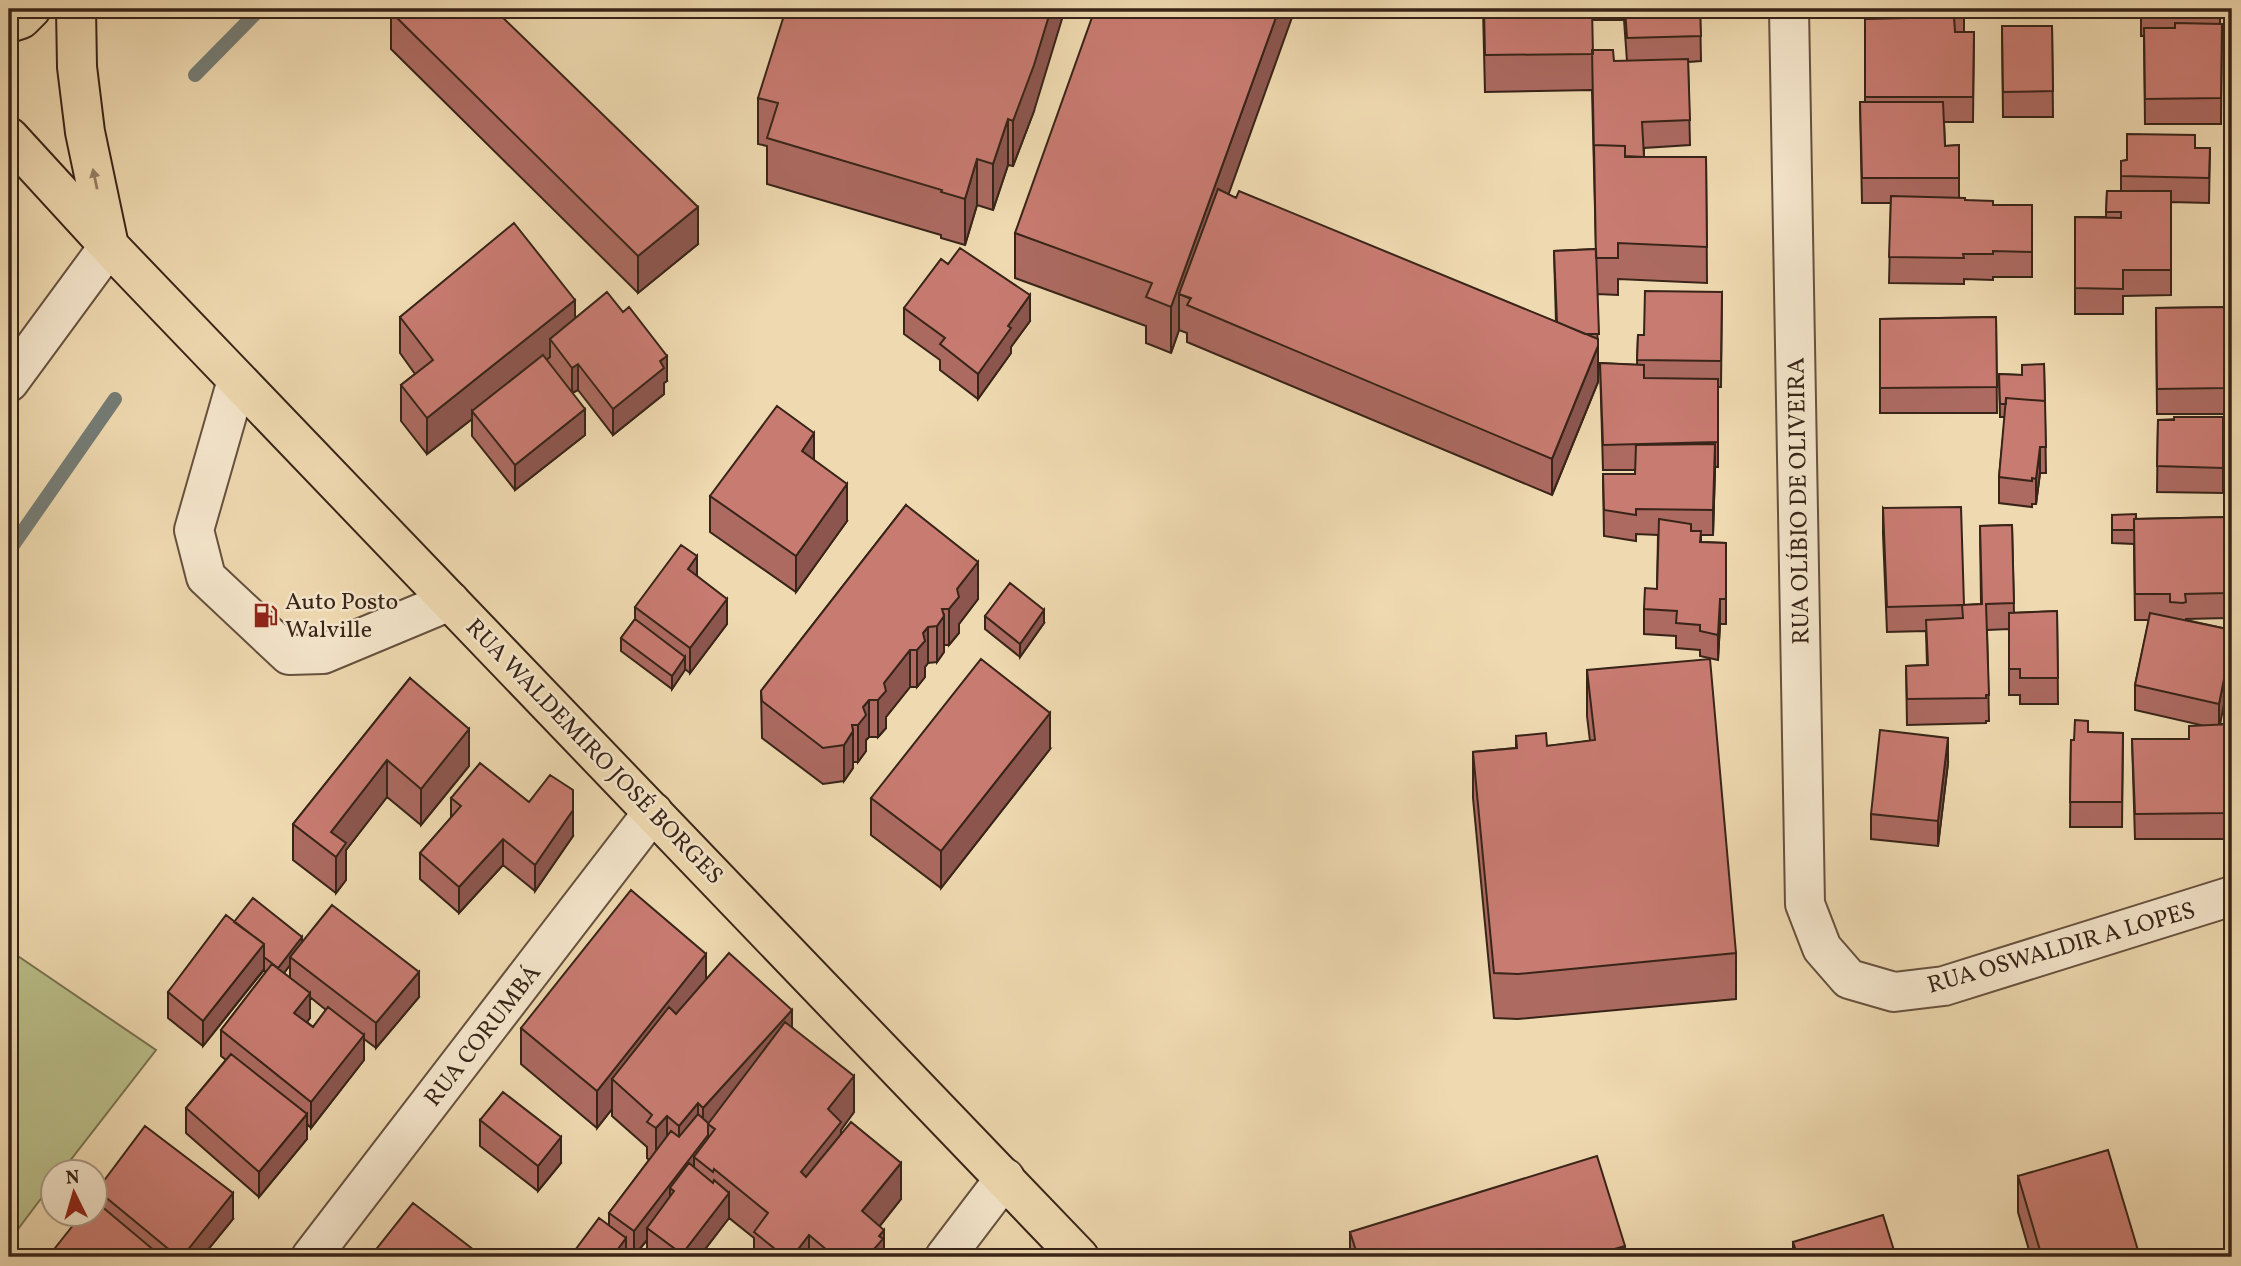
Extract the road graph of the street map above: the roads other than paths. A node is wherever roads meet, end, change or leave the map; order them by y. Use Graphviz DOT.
graph roads {
  1 [pos="31,9"];
  2 [pos="76,9"];
  3 [pos="1790,9"];
  4 [pos="9,23"];
  5 [pos="9,137"];
  6 [pos="108,246"];
  7 [pos="237,380"];
  8 [pos="9,382"];
  9 [pos="450,601"];
  10 [pos="653,812"];
  11 [pos="2232,895"];
  12 [pos="1849,979"];
  13 [pos="1005,1178"];
  14 [pos="311,1257"];
  15 [pos="945,1257"];
  16 [pos="1079,1257"];
  1 -- 4 [label="main road"];
  6 -- 2 [label="main road, one-way"];
  3 -- 12 [label="street, RUA OLÍBIO DE OLIVEIRA"];
  5 -- 6 [label="main road, RUA WALDEMIRO JOSÉ BORGES"];
  6 -- 7 [label="main road, RUA WALDEMIRO JOSÉ BORGES"];
  6 -- 8 [label="street"];
  7 -- 9 [label="main road, RUA WALDEMIRO JOSÉ BORGES"];
  7 -- 9 [label="street"];
  9 -- 10 [label="main road, RUA WALDEMIRO JOSÉ BORGES"];
  10 -- 13 [label="main road, RUA WALDEMIRO JOSÉ BORGES"];
  10 -- 14 [label="street, RUA CORUMBÁ"];
  11 -- 12 [label="street, RUA OSWALDIR A LOPES"];
  13 -- 15 [label="street"];
  13 -- 16 [label="main road, RUA WALDEMIRO JOSÉ BORGES"];
}
